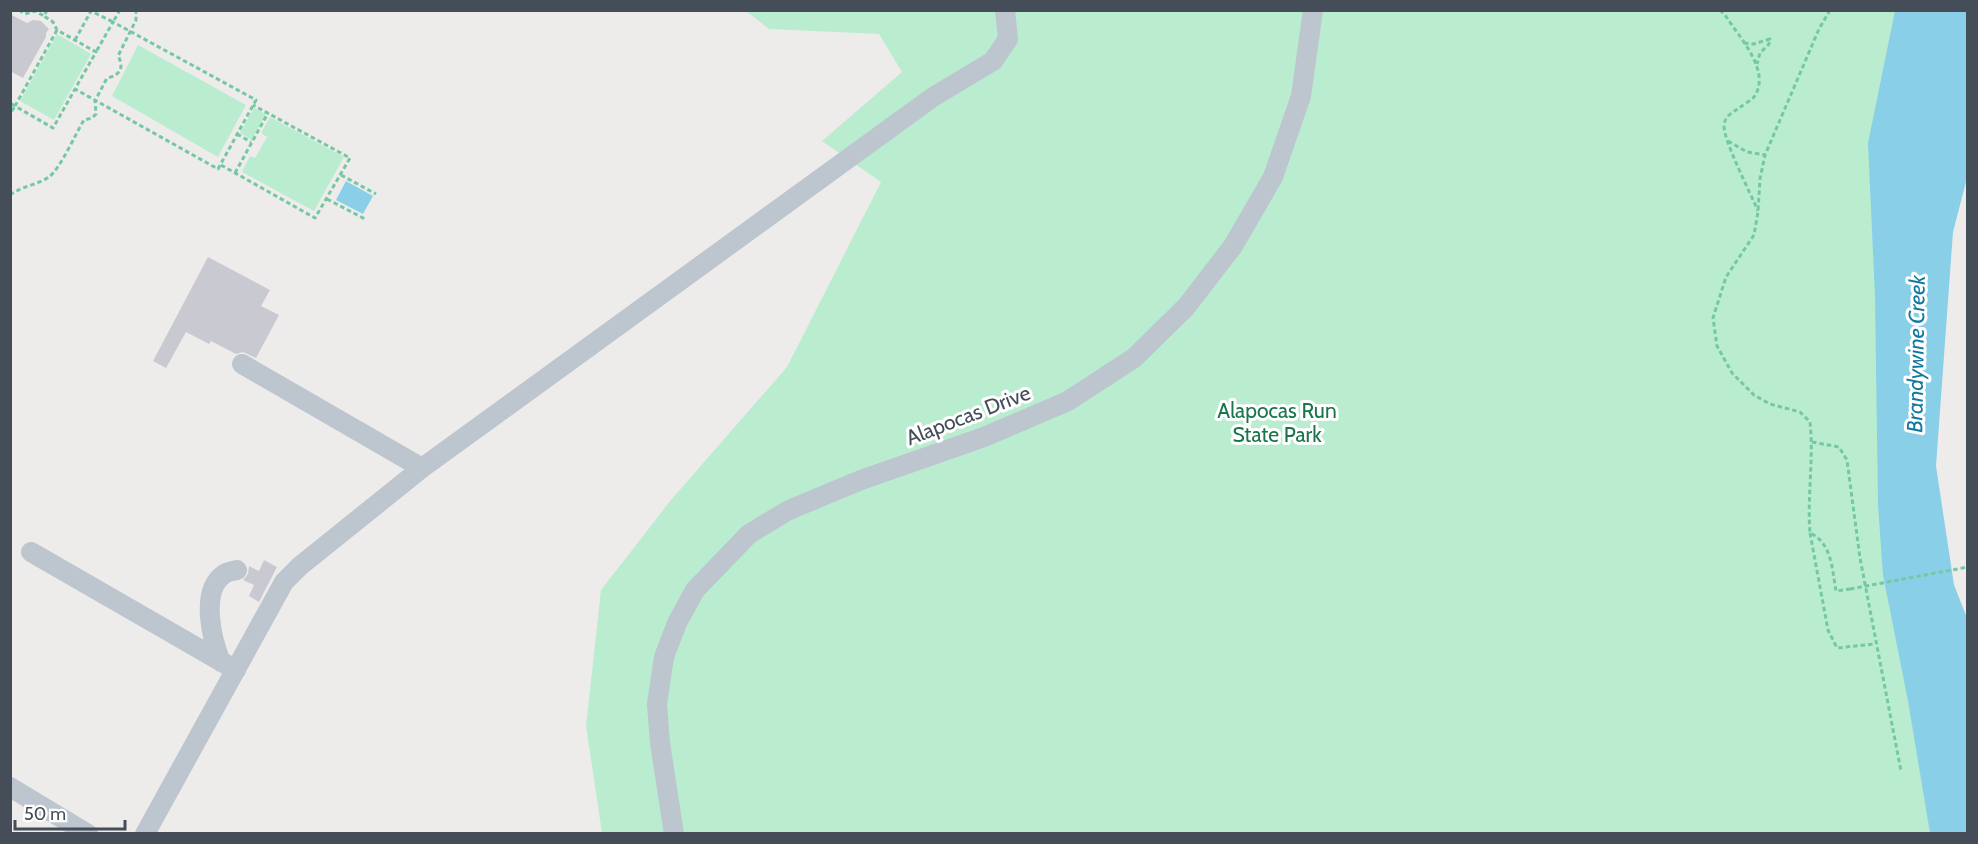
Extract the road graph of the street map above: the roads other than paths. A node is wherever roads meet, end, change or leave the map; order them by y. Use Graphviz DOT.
graph roads {
  1 [pos="1005,10"];
  2 [pos="1313,10"];
  3 [pos="242,364"];
  4 [pos="422,468"];
  5 [pos="31,552"];
  6 [pos="237,570"];
  7 [pos="229,666"];
  8 [pos="10,787"];
  9 [pos="88,834"];
  10 [pos="145,834"];
  11 [pos="674,834"];
  1 -- 4 [label="street"];
  2 -- 11 [label="street, Alapocas Drive"];
  3 -- 4 [label="street"];
  4 -- 7 [label="street"];
  5 -- 7 [label="street"];
  6 -- 7 [label="street"];
  7 -- 10 [label="street"];
  8 -- 9 [label="street"];
}
